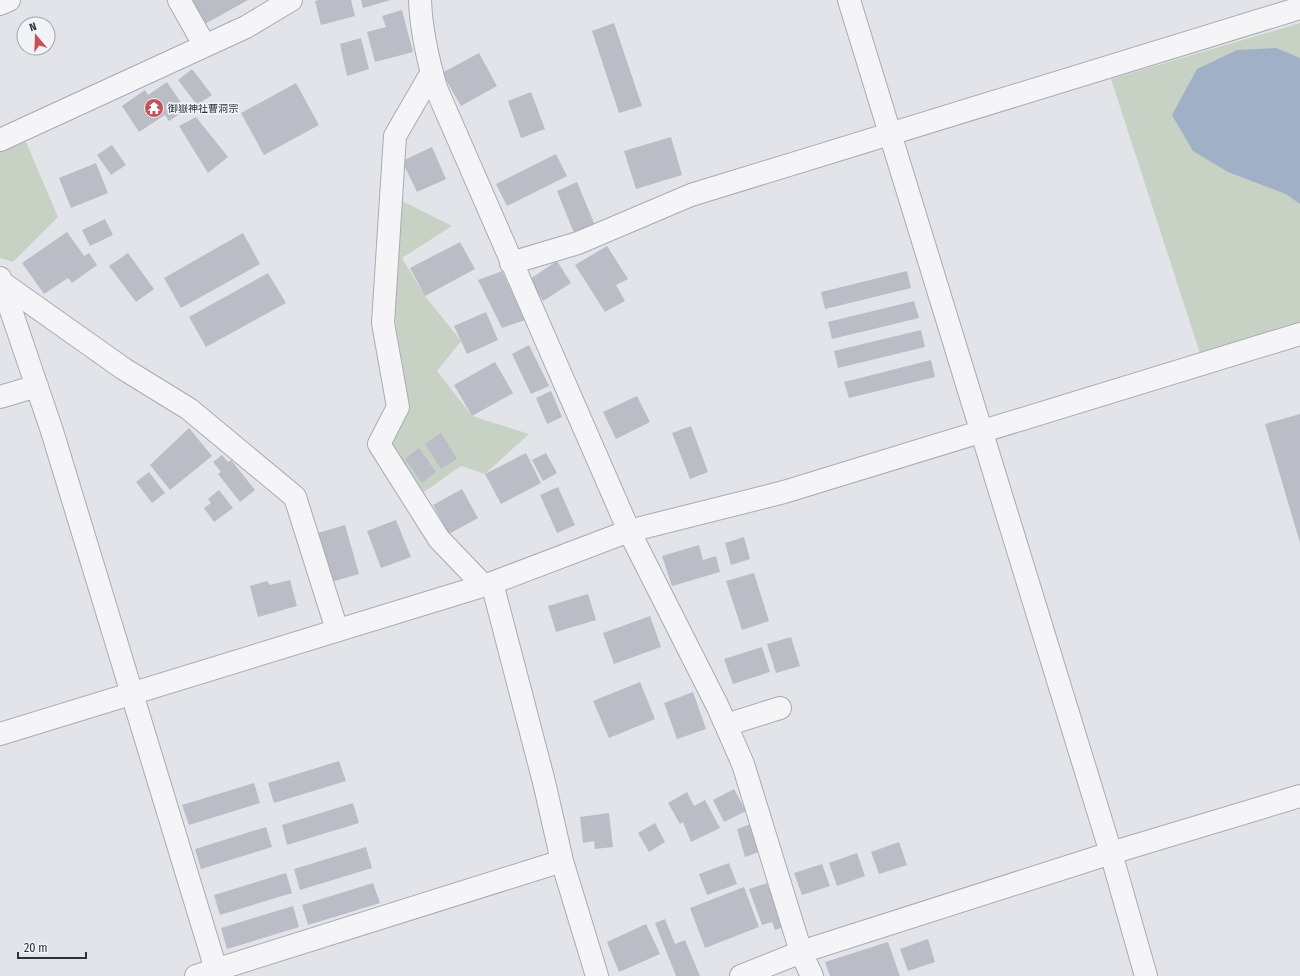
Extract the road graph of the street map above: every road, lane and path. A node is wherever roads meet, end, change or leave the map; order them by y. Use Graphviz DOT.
graph roads {
  1 [pos="9,0"];
  2 [pos="179,0"];
  3 [pos="291,0"];
  4 [pos="420,0"];
  5 [pos="849,0"];
  6 [pos="0,4"];
  7 [pos="1300,8"];
  8 [pos="205,46"];
  9 [pos="432,72"];
  10 [pos="890,135"];
  11 [pos="0,140"];
  12 [pos="511,263"];
  13 [pos="1,280"];
  14 [pos="1300,334"];
  15 [pos="37,386"];
  16 [pos="0,397"];
  17 [pos="982,431"];
  18 [pos="629,531"];
  19 [pos="488,584"];
  20 [pos="337,630"];
  21 [pos="132,692"];
  22 [pos="780,708"];
  23 [pos="726,725"];
  24 [pos="0,734"];
  25 [pos="1300,796"];
  26 [pos="1111,854"];
  27 [pos="562,860"];
  28 [pos="801,952"];
  29 [pos="210,974"];
  30 [pos="597,976"];
  31 [pos="742,976"];
  32 [pos="812,976"];
  33 [pos="1146,976"];
  1 -- 6 [label="street"];
  2 -- 8 [label="street"];
  3 -- 8 [label="street"];
  4 -- 9 [label="street"];
  5 -- 10 [label="street"];
  7 -- 10 [label="street"];
  8 -- 11 [label="street"];
  9 -- 12 [label="street"];
  9 -- 19 [label="street"];
  10 -- 12 [label="street"];
  10 -- 17 [label="street"];
  12 -- 18 [label="street"];
  13 -- 15 [label="street"];
  13 -- 20 [label="street"];
  14 -- 17 [label="street"];
  15 -- 16 [label="street"];
  15 -- 21 [label="street"];
  17 -- 18 [label="street"];
  17 -- 26 [label="street"];
  18 -- 19 [label="street"];
  18 -- 23 [label="street"];
  19 -- 20 [label="street"];
  19 -- 27 [label="street"];
  20 -- 21 [label="street"];
  21 -- 24 [label="street"];
  21 -- 29 [label="street"];
  22 -- 23 [label="street"];
  23 -- 28 [label="street"];
  25 -- 26 [label="street"];
  26 -- 28 [label="street"];
  26 -- 33 [label="street"];
  27 -- 29 [label="street"];
  27 -- 30 [label="street"];
  28 -- 31 [label="street"];
  28 -- 32 [label="street"];
}
